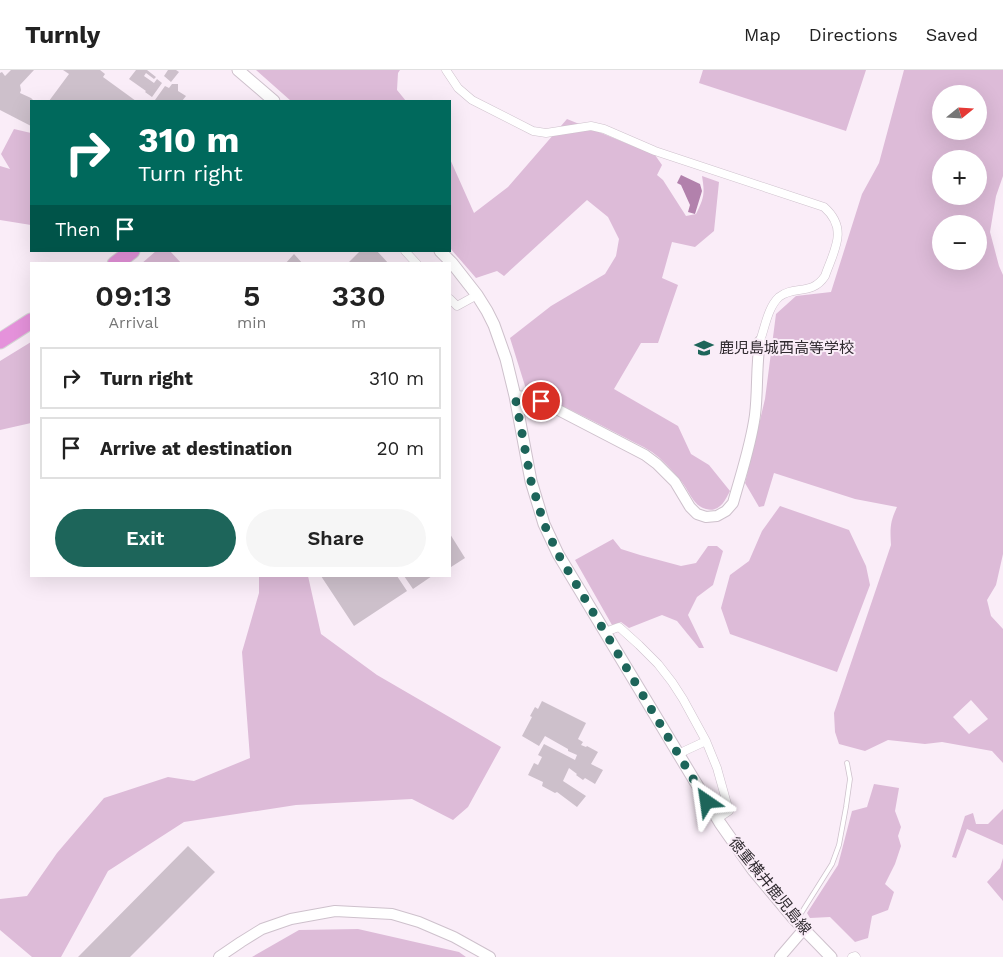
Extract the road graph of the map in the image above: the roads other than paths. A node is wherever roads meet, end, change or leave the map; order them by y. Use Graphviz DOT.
graph roads {
  1 [pos="238,70"];
  2 [pos="446,70"];
  3 [pos="273,100"];
  4 [pos="131,252"];
  5 [pos="406,252"];
  6 [pos="441,252"];
  7 [pos="118,262"];
  8 [pos="414,262"];
  9 [pos="451,262"];
  10 [pos="451,262"];
  11 [pos="478,295"];
  12 [pos="451,303"];
  13 [pos="30,323"];
  14 [pos="0,340"];
  15 [pos="760,341"];
  16 [pos="515,396"];
  17 [pos="605,632"];
  18 [pos="706,741"];
  19 [pos="678,754"];
  20 [pos="847,763"];
  21 [pos="717,819"];
  22 [pos="794,919"];
  23 [pos="804,929"];
  24 [pos="219,957"];
  25 [pos="490,957"];
  26 [pos="780,957"];
  27 [pos="831,957"];
  28 [pos="852,957"];
  29 [pos="856,957"];
  1 -- 3 [label="main road"];
  2 -- 15 [label="street"];
  4 -- 7 [label="highway"];
  5 -- 8 [label="street"];
  6 -- 9 [label="main road, 徳重横井鹿児島線"];
  10 -- 11 [label="main road, 徳重横井鹿児島線"];
  11 -- 12 [label="street"];
  11 -- 16 [label="main road, 徳重横井鹿児島線"];
  13 -- 14 [label="highway"];
  15 -- 16 [label="street"];
  16 -- 17 [label="main road, 徳重横井鹿児島線"];
  17 -- 18 [label="street"];
  17 -- 19 [label="main road, 徳重横井鹿児島線"];
  18 -- 19 [label="street"];
  18 -- 21 [label="street"];
  19 -- 21 [label="main road, 徳重横井鹿児島線"];
  20 -- 22 [label="lane"];
  21 -- 22 [label="main road, 徳重横井鹿児島線"];
  22 -- 23 [label="main road, 徳重横井鹿児島線"];
  23 -- 26 [label="street"];
  23 -- 27 [label="main road, 徳重横井鹿児島線"];
  24 -- 25 [label="street"];
  28 -- 29 [label="street"];
}
